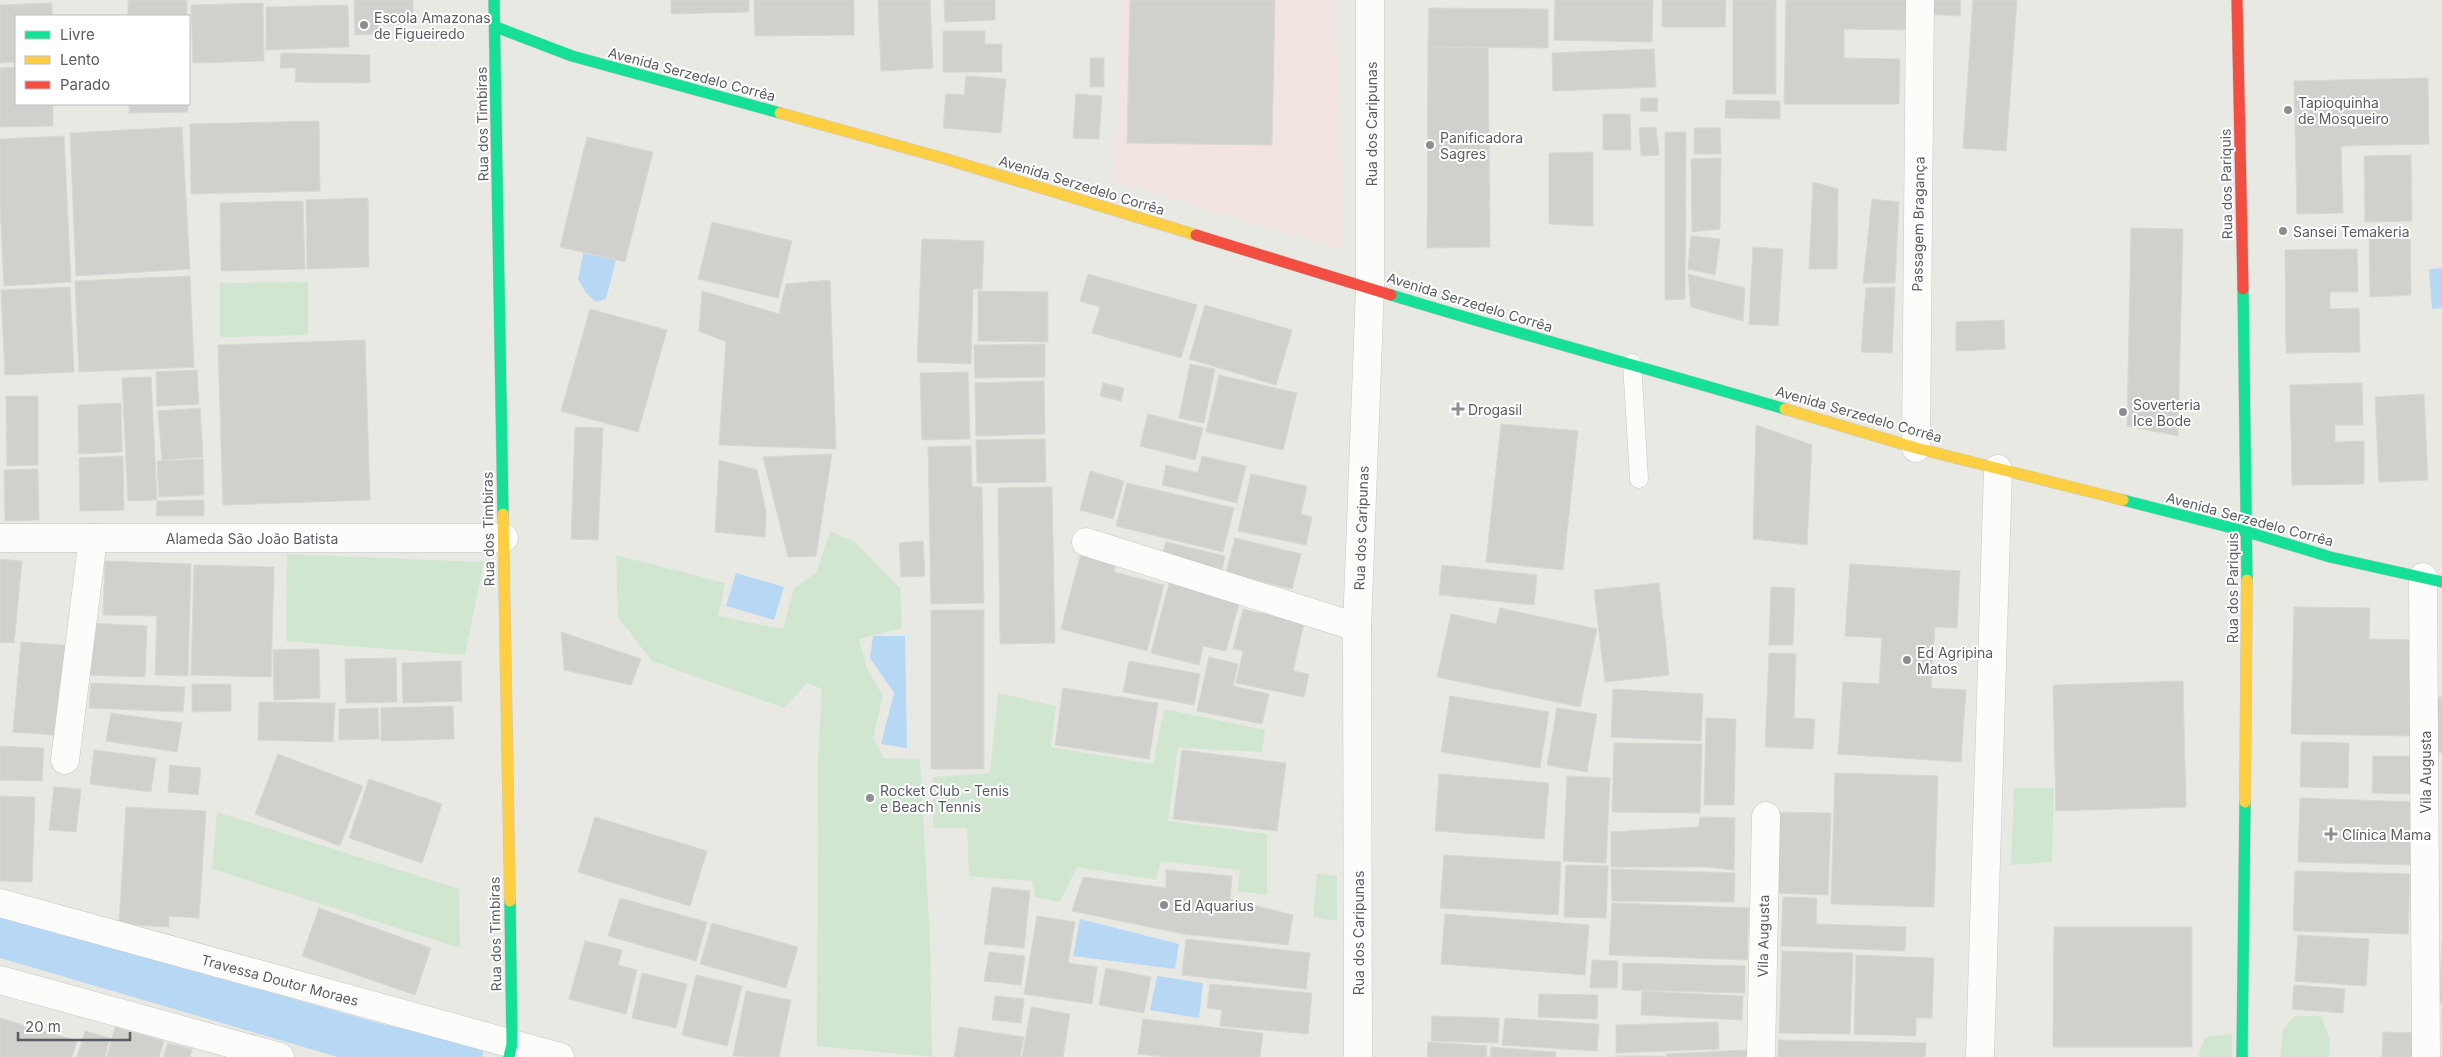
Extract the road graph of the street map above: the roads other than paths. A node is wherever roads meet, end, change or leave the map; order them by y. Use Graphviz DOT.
graph roads {
  1 [pos="494,0"];
  2 [pos="1370,0"];
  3 [pos="1920,0"];
  4 [pos="2237,0"];
  5 [pos="496,27"];
  6 [pos="1370,288"];
  7 [pos="1632,363"];
  8 [pos="1916,448"];
  9 [pos="1998,469"];
  10 [pos="1639,479"];
  11 [pos="2248,532"];
  12 [pos="0,538"];
  13 [pos="93,538"];
  14 [pos="504,538"];
  15 [pos="1086,542"];
  16 [pos="2433,580"];
  17 [pos="1357,627"];
  18 [pos="64,760"];
  19 [pos="1766,816"];
  20 [pos="0,903"];
  21 [pos="0,980"];
  22 [pos="511,1050"];
  23 [pos="280,1057"];
  24 [pos="560,1057"];
  25 [pos="1358,1057"];
  26 [pos="1761,1057"];
  27 [pos="1980,1057"];
  28 [pos="2242,1057"];
  29 [pos="2426,1057"];
  1 -- 5 [label="street, Rua dos Timbiras"];
  2 -- 6 [label="street, Rua dos Caripunas"];
  3 -- 8 [label="street, Passagem Bragança"];
  4 -- 11 [label="street, Rua dos Pariquis"];
  5 -- 6 [label="street, Avenida Serzedelo Corrêa"];
  5 -- 14 [label="street, Rua dos Timbiras"];
  6 -- 7 [label="street, Avenida Serzedelo Corrêa"];
  6 -- 17 [label="street, Rua dos Caripunas"];
  7 -- 8 [label="street, Avenida Serzedelo Corrêa"];
  7 -- 10 [label="lane"];
  8 -- 9 [label="street, Avenida Serzedelo Corrêa"];
  9 -- 11 [label="street, Avenida Serzedelo Corrêa"];
  9 -- 27 [label="street"];
  11 -- 16 [label="street, Avenida Serzedelo Corrêa"];
  11 -- 28 [label="street, Rua dos Pariquis"];
  12 -- 13 [label="street, Alameda São João Batista"];
  13 -- 14 [label="street, Alameda São João Batista"];
  13 -- 18 [label="street"];
  14 -- 22 [label="street, Rua dos Timbiras"];
  15 -- 17 [label="street"];
  16 -- 29 [label="street, Vila Augusta"];
  17 -- 25 [label="street, Rua dos Caripunas"];
  19 -- 26 [label="street, Vila Augusta"];
  20 -- 22 [label="street, Travessa Doutor Moraes"];
  21 -- 23 [label="street"];
  22 -- 24 [label="street, Travessa Doutor Moraes"];
}
